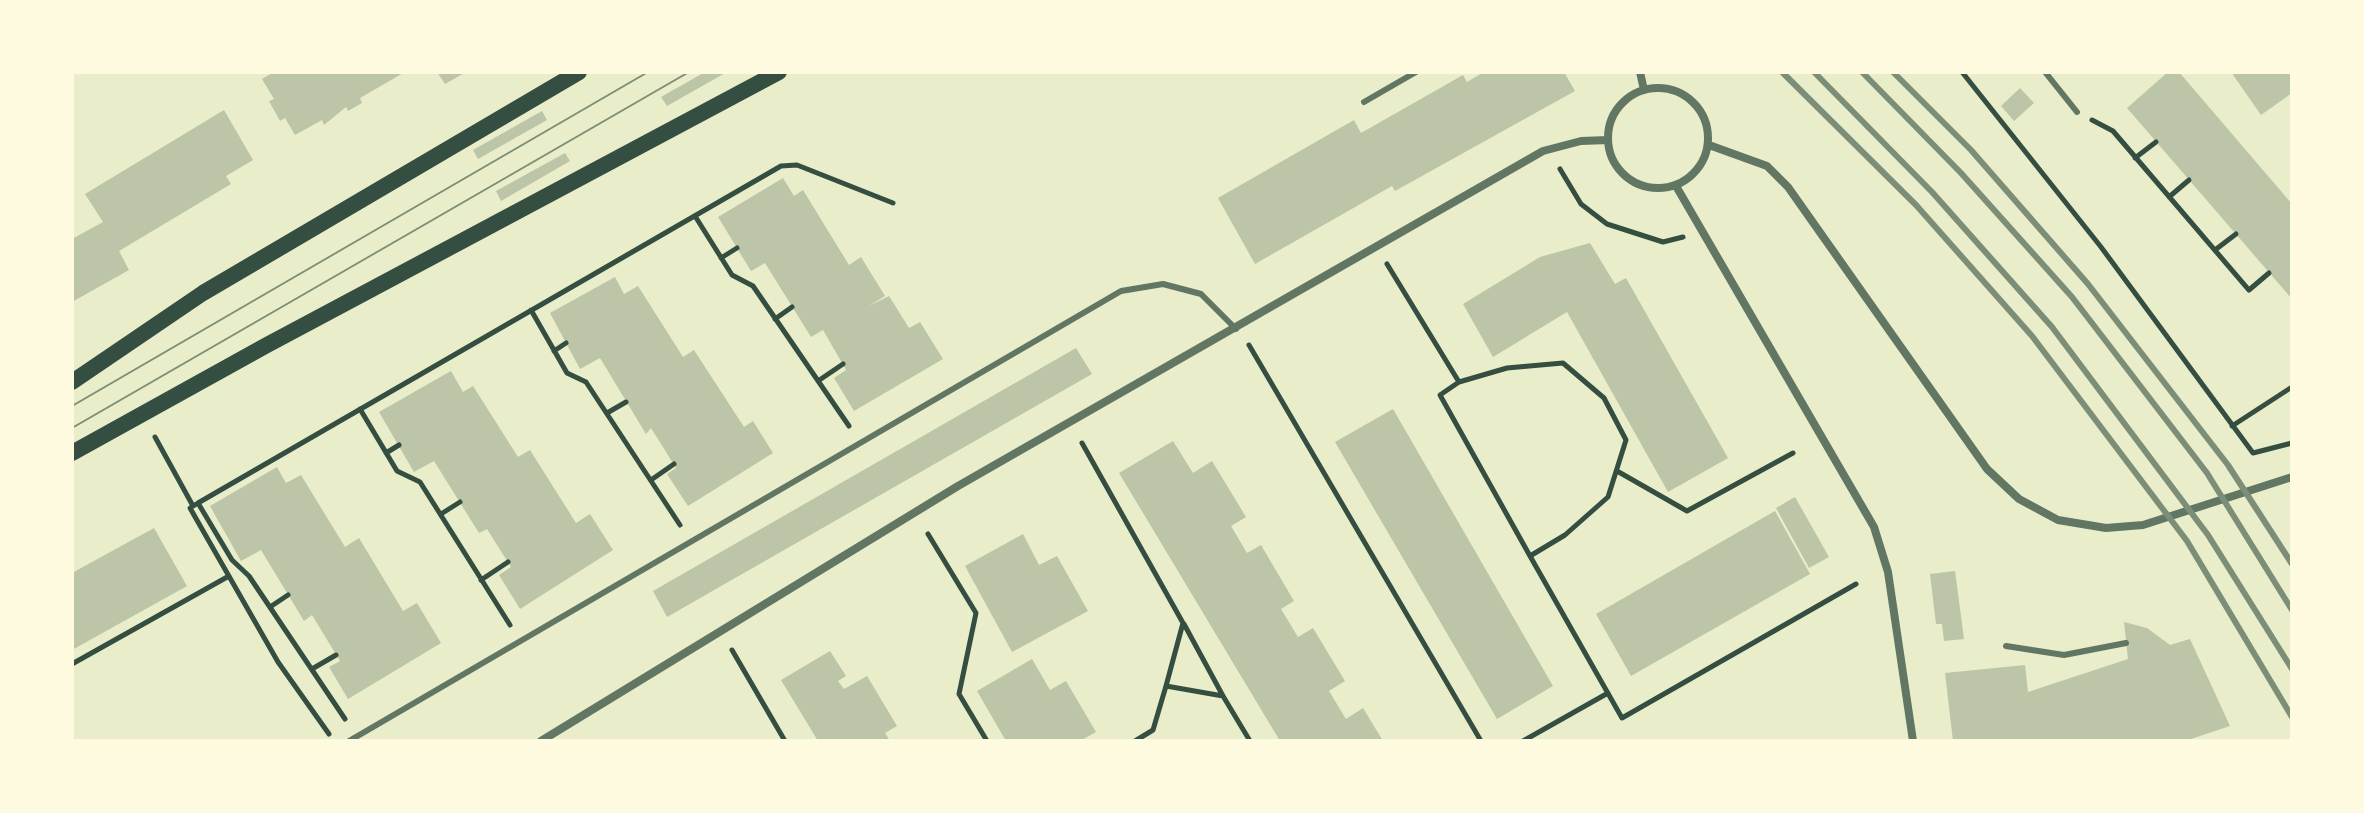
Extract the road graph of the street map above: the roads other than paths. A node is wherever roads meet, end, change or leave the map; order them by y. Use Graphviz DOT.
graph roads {
  1 [pos="579,72"];
  2 [pos="779,72"];
  3 [pos="1416,72"];
  4 [pos="1640,72"];
  5 [pos="2045,72"];
  6 [pos="1644,90"];
  7 [pos="1364,102"];
  8 [pos="2077,112"];
  9 [pos="1608,140"];
  10 [pos="1709,145"];
  11 [pos="1676,186"];
  12 [pos="1236,329"];
  13 [pos="72,382"];
  14 [pos="72,453"];
  15 [pos="2292,477"];
  16 [pos="2126,643"];
  17 [pos="2006,646"];
  18 [pos="349,741"];
  19 [pos="541,741"];
  20 [pos="1913,741"];
  1 -- 13 [label="main road"];
  2 -- 14 [label="main road"];
  3 -- 7 [label="lane"];
  4 -- 6 [label="street"];
  5 -- 8 [label="lane"];
  6 -- 9 [label="street"];
  6 -- 10 [label="street"];
  9 -- 11 [label="street"];
  9 -- 12 [label="street"];
  10 -- 11 [label="street"];
  10 -- 15 [label="street"];
  11 -- 20 [label="street"];
  12 -- 18 [label="lane"];
  12 -- 19 [label="street"];
  16 -- 17 [label="lane"];
}
